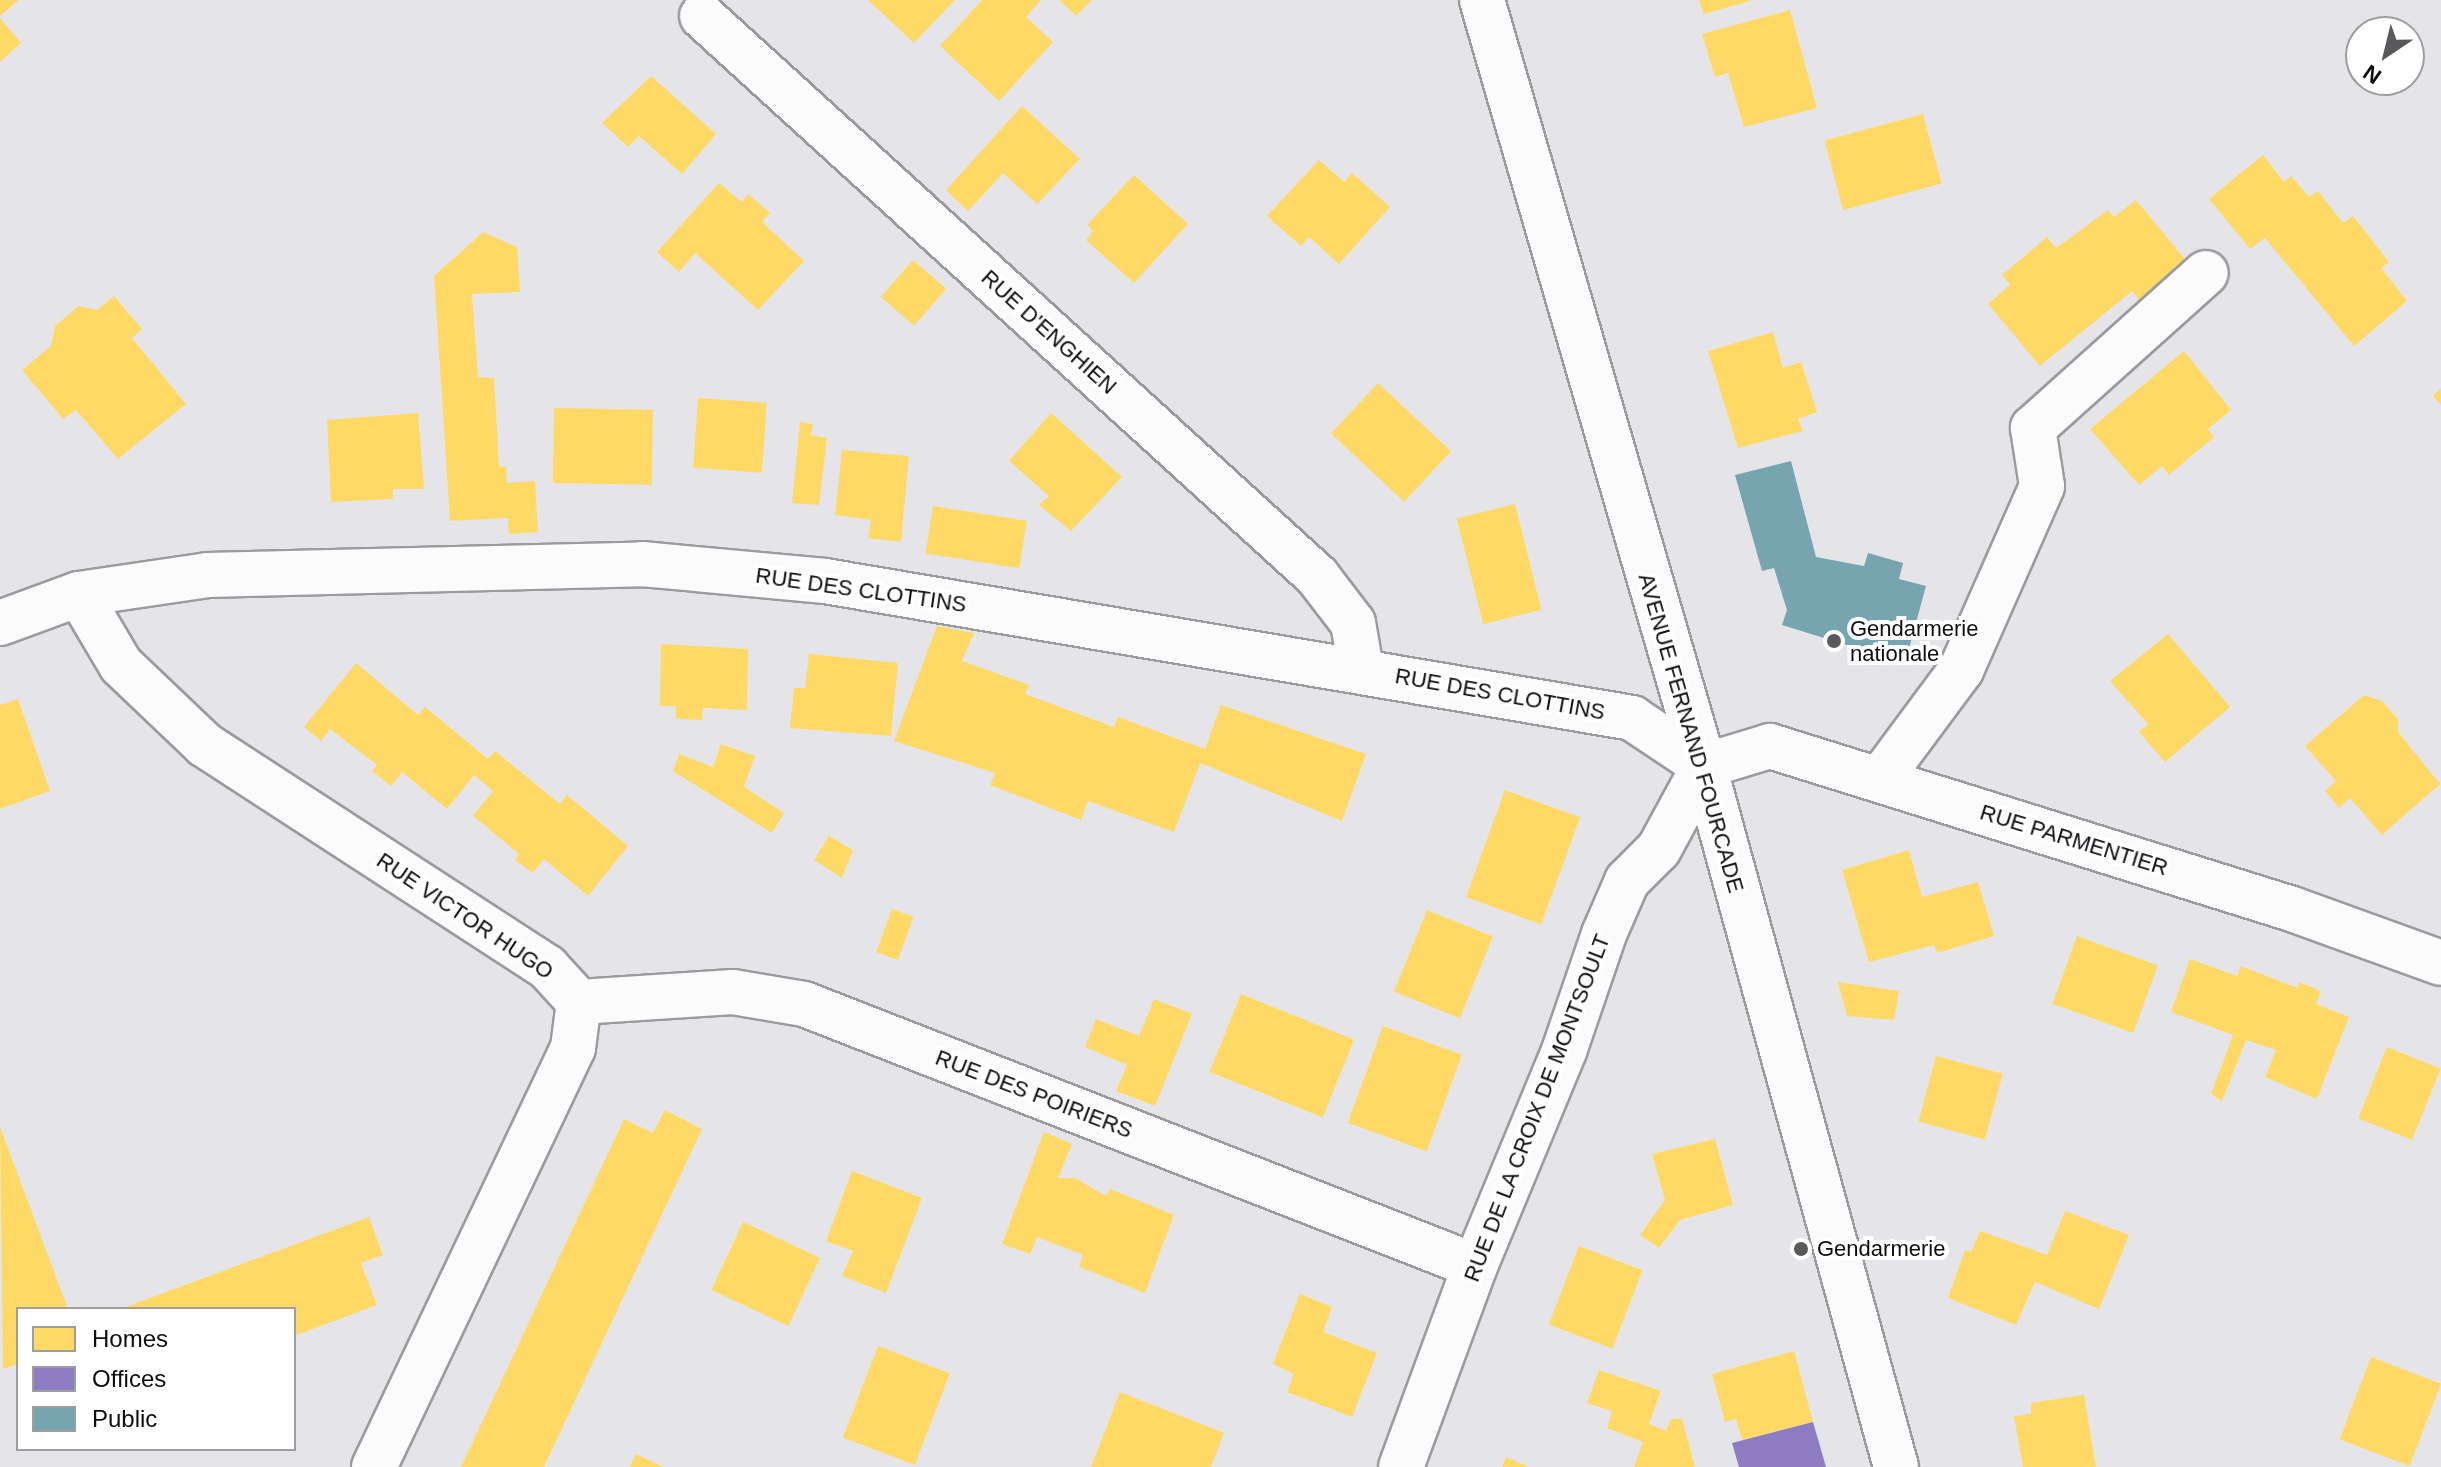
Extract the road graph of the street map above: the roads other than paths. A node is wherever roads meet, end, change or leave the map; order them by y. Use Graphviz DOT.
graph roads {
  1 [pos="1482,0"];
  2 [pos="702,16"];
  3 [pos="2206,273"];
  4 [pos="79,594"];
  5 [pos="0,623"];
  6 [pos="1361,669"];
  7 [pos="1704,766"];
  8 [pos="1880,779"];
  9 [pos="2441,963"];
  10 [pos="579,1002"];
  11 [pos="1475,1266"];
  12 [pos="374,1467"];
  13 [pos="1401,1467"];
  14 [pos="1896,1467"];
  1 -- 7 [label="street, AVENUE FERNAND FOURCADE"];
  2 -- 6 [label="street, RUE D'ENGHIEN"];
  3 -- 8 [label="street"];
  4 -- 5 [label="street, RUE DES CLOTTINS"];
  4 -- 6 [label="street, RUE DES CLOTTINS"];
  4 -- 10 [label="street, RUE VICTOR HUGO"];
  6 -- 7 [label="street, RUE DES CLOTTINS"];
  7 -- 8 [label="street, RUE PARMENTIER"];
  7 -- 11 [label="street, RUE DE LA CROIX DE MONTSOULT"];
  7 -- 14 [label="street, AVENUE FERNAND FOURCADE"];
  8 -- 9 [label="street, RUE PARMENTIER"];
  10 -- 11 [label="street, RUE DES POIRIERS"];
  10 -- 12 [label="street"];
  11 -- 13 [label="street, RUE DE LA CROIX DE MONTSOULT"];
}
